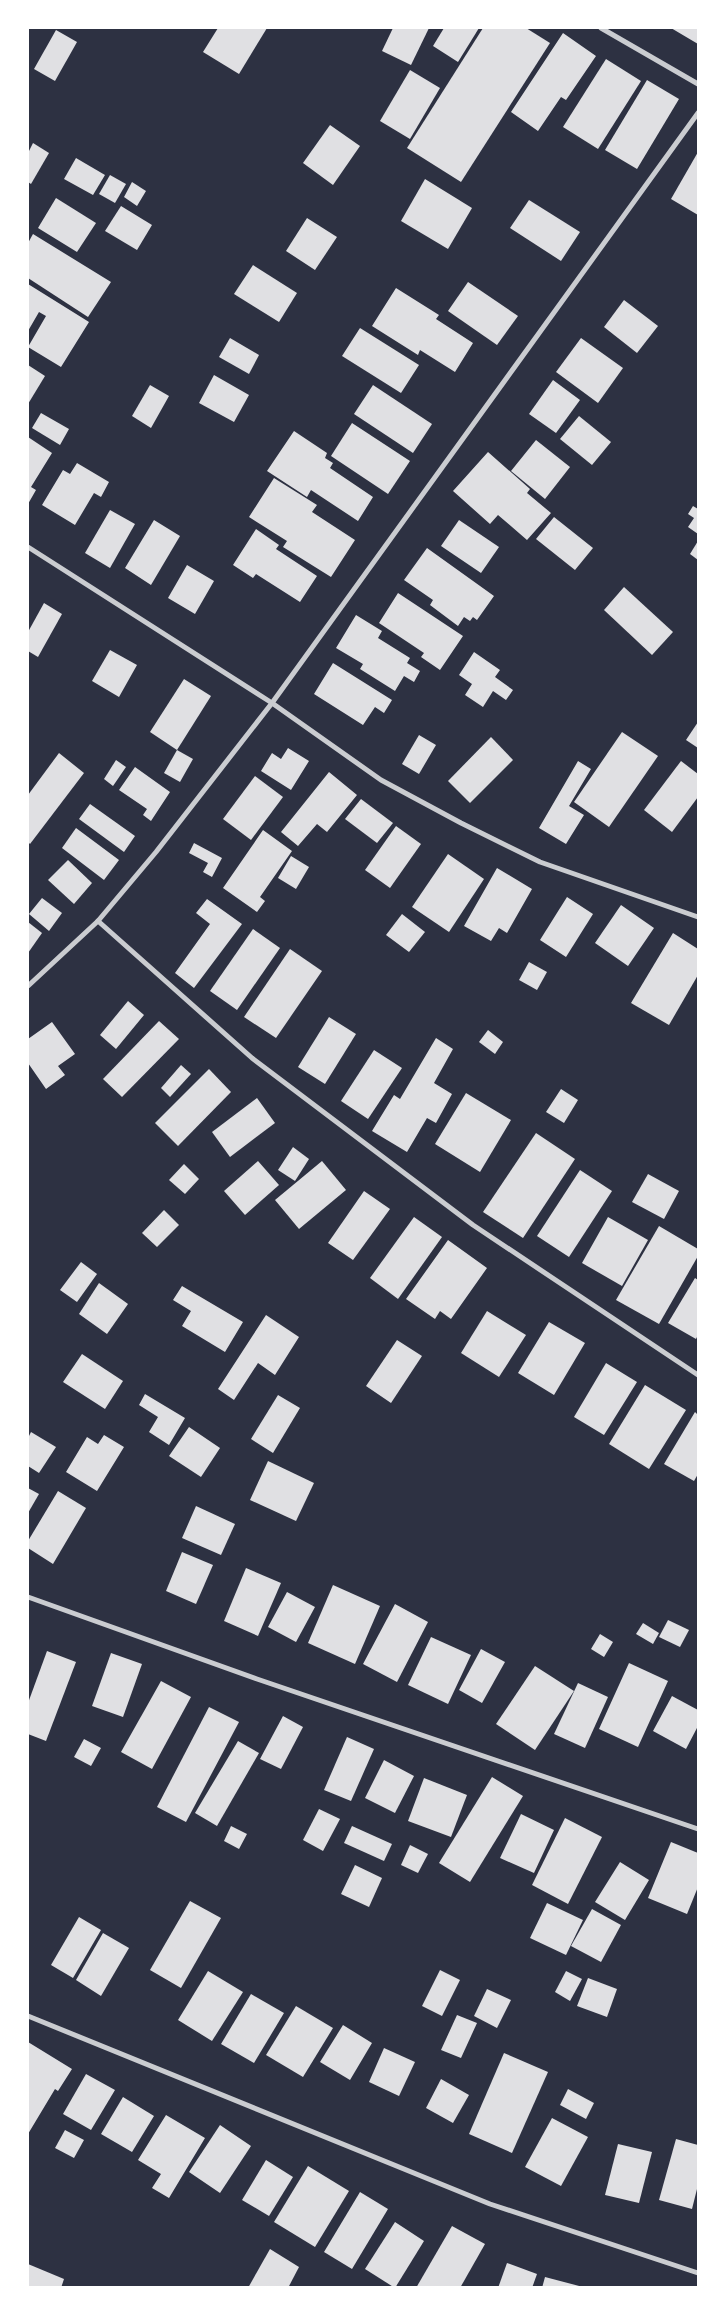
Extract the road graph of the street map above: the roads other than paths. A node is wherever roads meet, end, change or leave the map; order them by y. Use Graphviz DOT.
graph roads {
  1 [pos="601,28"];
  2 [pos="698,84"];
  3 [pos="698,113"];
  4 [pos="28,547"];
  5 [pos="272,703"];
  6 [pos="698,917"];
  7 [pos="98,921"];
  8 [pos="28,986"];
  9 [pos="698,1375"];
  10 [pos="28,1596"];
  11 [pos="698,1829"];
  12 [pos="28,2016"];
  13 [pos="698,2272"];
  1 -- 2 [label="street"];
  3 -- 5 [label="street"];
  4 -- 5 [label="street"];
  5 -- 6 [label="street"];
  5 -- 7 [label="street"];
  7 -- 8 [label="street"];
  7 -- 9 [label="street"];
  10 -- 11 [label="street"];
  12 -- 13 [label="street"];
}
